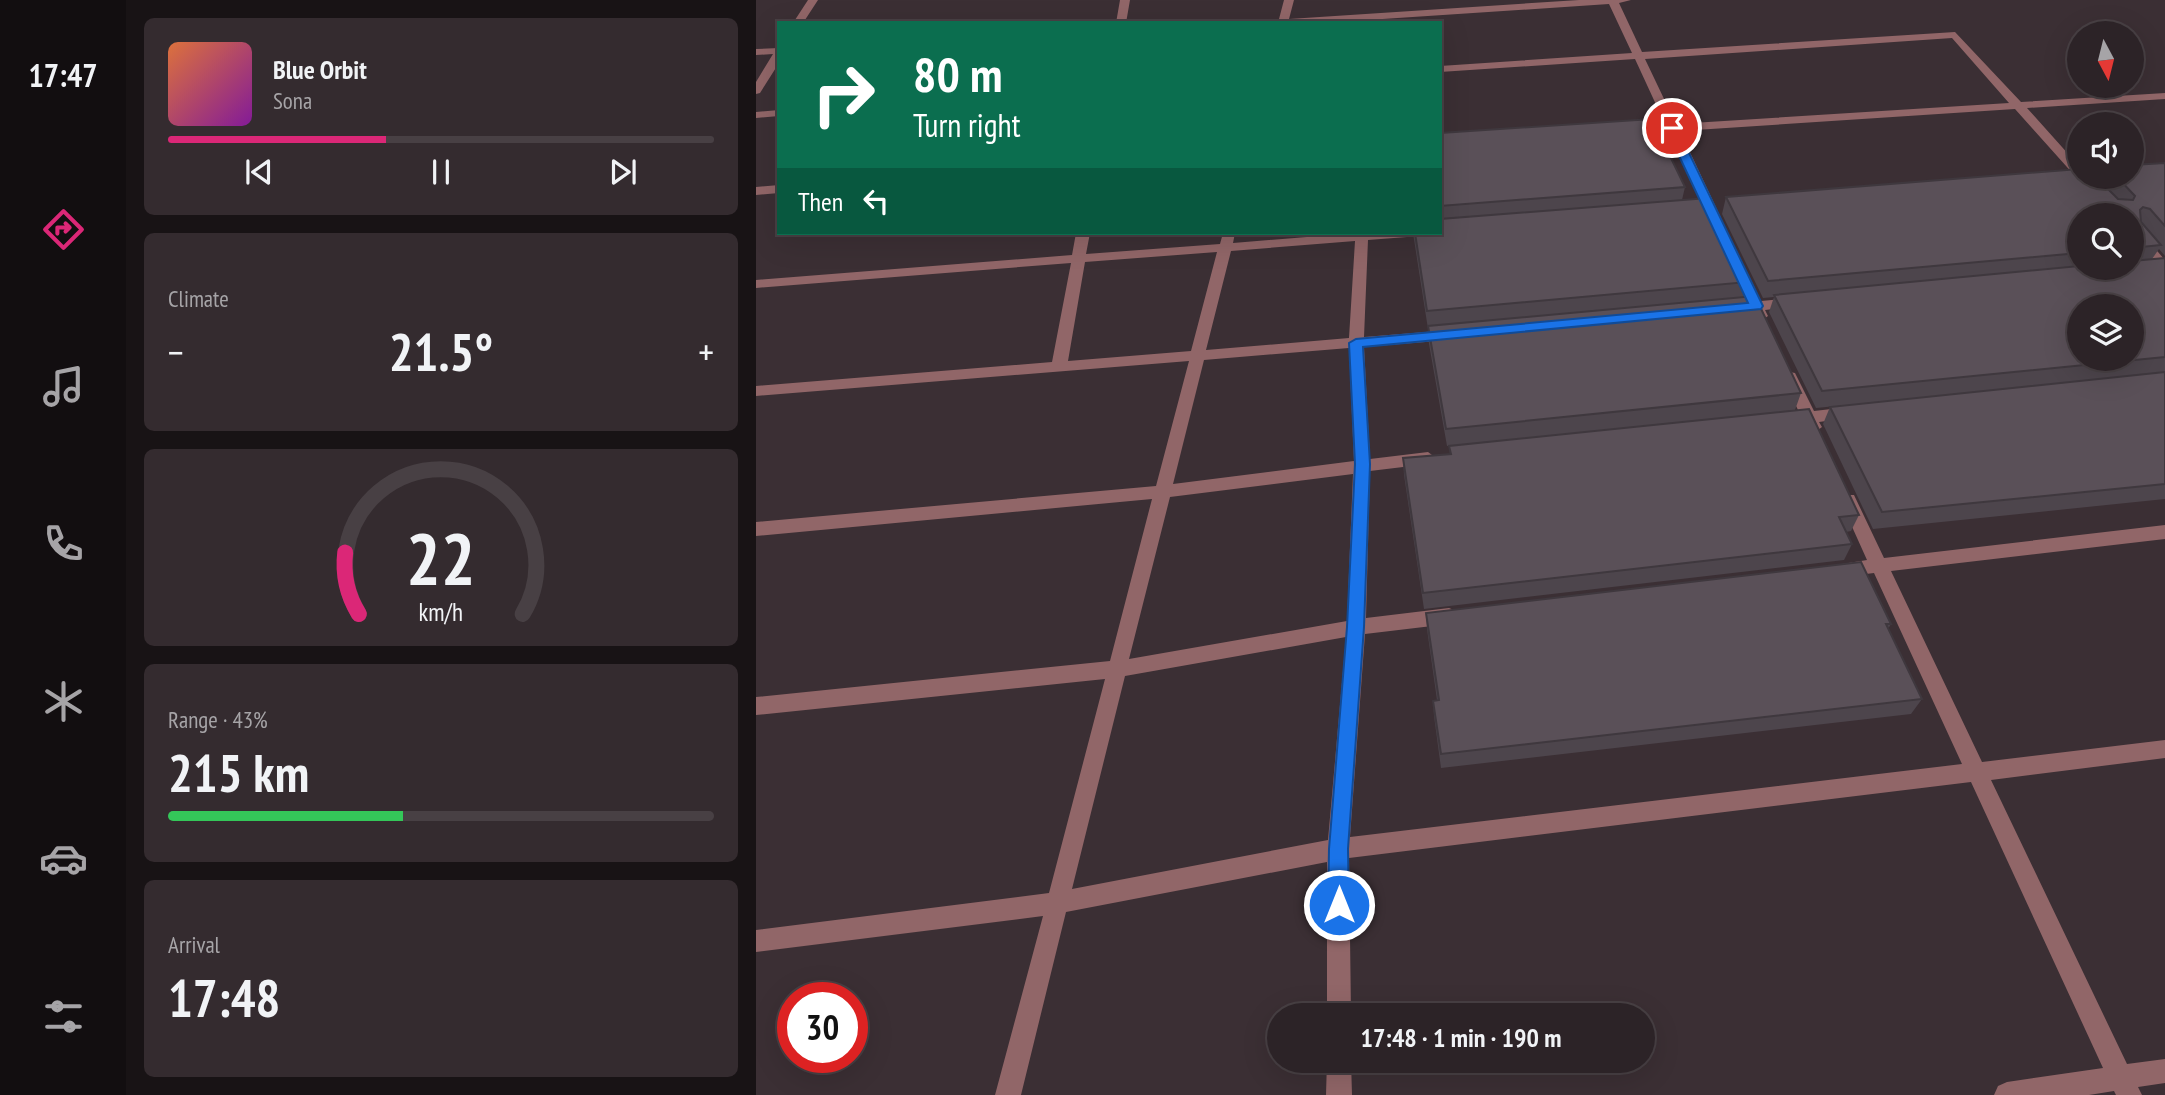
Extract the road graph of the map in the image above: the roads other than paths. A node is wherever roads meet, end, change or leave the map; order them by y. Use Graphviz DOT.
graph roads {
  1 [pos="813,0"];
  2 [pos="1125,0"];
  3 [pos="1289,0"];
  4 [pos="1612,0"];
  5 [pos="1626,0"];
  6 [pos="1376,16"];
  7 [pos="799,21"];
  8 [pos="1121,21"];
  9 [pos="1283,21"];
  10 [pos="1298,21"];
  11 [pos="756,52"];
  12 [pos="777,52"];
  13 [pos="777,55"];
  14 [pos="1638,56"];
  15 [pos="1442,69"];
  16 [pos="756,91"];
  17 [pos="2165,96"];
  18 [pos="2018,105"];
  19 [pos="777,113"];
  20 [pos="756,115"];
  21 [pos="1672,128"];
  22 [pos="1617,131"];
  23 [pos="2067,161"];
  24 [pos="777,189"];
  25 [pos="756,191"];
  26 [pos="1083,235"];
  27 [pos="1362,235"];
  28 [pos="1228,240"];
  29 [pos="2144,247"];
  30 [pos="1079,259"];
  31 [pos="2160,269"];
  32 [pos="756,284"];
  33 [pos="1811,301"];
  34 [pos="1756,306"];
  35 [pos="1715,310"];
  36 [pos="1768,331"];
  37 [pos="1466,333"];
  38 [pos="1356,343"];
  39 [pos="1198,356"];
  40 [pos="1780,356"];
  41 [pos="1059,367"];
  42 [pos="756,390"];
  43 [pos="1864,411"];
  44 [pos="1809,417"];
  45 [pos="1768,422"];
  46 [pos="1821,442"];
  47 [pos="1443,456"];
  48 [pos="1362,464"];
  49 [pos="1838,479"];
  50 [pos="1163,492"];
  51 [pos="756,529"];
  52 [pos="2165,531"];
  53 [pos="1879,566"];
  54 [pos="1824,572"];
  55 [pos="1466,614"];
  56 [pos="1356,627"];
  57 [pos="1117,669"];
  58 [pos="756,706"];
  59 [pos="2165,749"];
  60 [pos="1976,772"];
  61 [pos="1339,849"];
  62 [pos="1057,903"];
  63 [pos="756,941"];
  64 [pos="1339,1003"];
  65 [pos="2165,1071"];
  66 [pos="1339,1073"];
  67 [pos="2125,1086"];
  68 [pos="1008,1095"];
  69 [pos="1339,1095"];
  70 [pos="2007,1095"];
  1 -- 7 [label="street"];
  2 -- 8 [label="street"];
  3 -- 9 [label="street"];
  4 -- 5 [label="street"];
  4 -- 6 [label="street"];
  4 -- 14 [label="street"];
  6 -- 10 [label="street"];
  11 -- 12 [label="street"];
  13 -- 16 [label="street"];
  14 -- 15 [label="street"];
  14 -- 18 [label="street"];
  14 -- 21 [label="street"];
  17 -- 18 [label="street"];
  18 -- 21 [label="street"];
  18 -- 23 [label="street"];
  19 -- 20 [label="street"];
  21 -- 22 [label="street"];
  21 -- 34 [label="street"];
  24 -- 25 [label="street"];
  26 -- 30 [label="street"];
  27 -- 28 [label="street"];
  27 -- 38 [label="street"];
  28 -- 30 [label="street"];
  28 -- 39 [label="street"];
  29 -- 31 [label="street"];
  30 -- 32 [label="street"];
  30 -- 41 [label="street"];
  33 -- 34 [label="street"];
  34 -- 35 [label="street"];
  34 -- 36 [label="street"];
  37 -- 38 [label="street"];
  38 -- 39 [label="street"];
  38 -- 48 [label="street"];
  39 -- 41 [label="street"];
  39 -- 50 [label="street"];
  40 -- 44 [label="street"];
  41 -- 42 [label="street"];
  43 -- 44 [label="street"];
  44 -- 45 [label="street"];
  44 -- 46 [label="street"];
  47 -- 48 [label="street"];
  48 -- 50 [label="street"];
  48 -- 56 [label="street"];
  49 -- 53 [label="street"];
  50 -- 51 [label="street"];
  50 -- 57 [label="street"];
  52 -- 53 [label="street"];
  53 -- 54 [label="street"];
  53 -- 60 [label="street"];
  55 -- 56 [label="street"];
  56 -- 57 [label="street"];
  56 -- 61 [label="street"];
  57 -- 58 [label="street"];
  57 -- 62 [label="street"];
  59 -- 60 [label="street"];
  60 -- 61 [label="street"];
  60 -- 67 [label="street"];
  61 -- 62 [label="street"];
  61 -- 64 [label="street"];
  62 -- 63 [label="street"];
  62 -- 68 [label="street"];
  65 -- 67 [label="street"];
  66 -- 69 [label="street"];
  67 -- 70 [label="street"];
}
